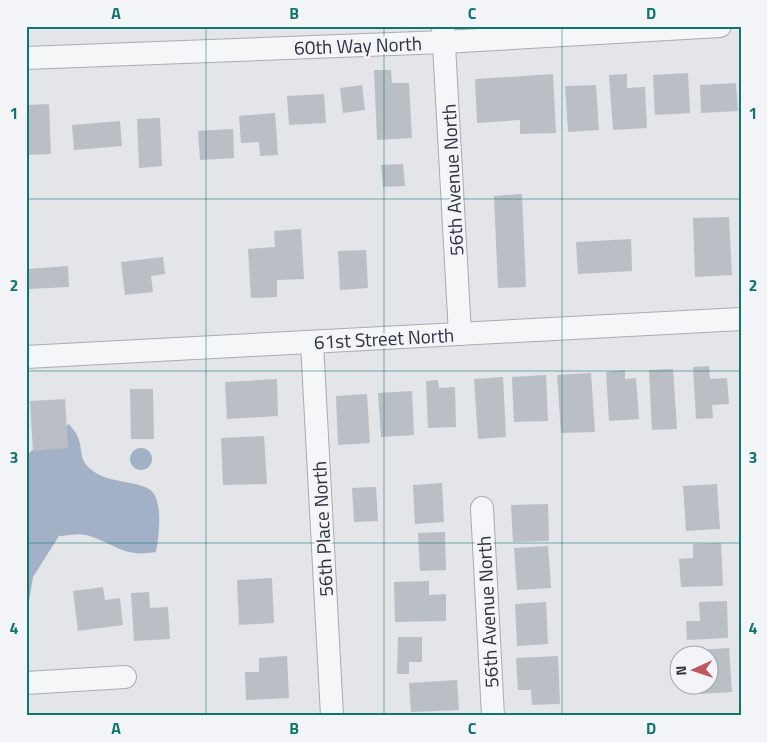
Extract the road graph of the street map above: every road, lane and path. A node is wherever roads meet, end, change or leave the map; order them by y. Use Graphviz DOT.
graph roads {
  1 [pos="720,26"];
  2 [pos="444,34"];
  3 [pos="26,58"];
  4 [pos="741,319"];
  5 [pos="460,334"];
  6 [pos="312,343"];
  7 [pos="26,357"];
  8 [pos="482,508"];
  9 [pos="124,678"];
  10 [pos="26,683"];
  11 [pos="332,716"];
  12 [pos="493,716"];
  1 -- 2 [label="street, 60th Way North"];
  2 -- 3 [label="street, 60th Way North"];
  2 -- 5 [label="street, 56th Avenue North"];
  4 -- 5 [label="street, 61st Street North"];
  5 -- 6 [label="street, 61st Street North"];
  6 -- 7 [label="street, 61st Street North"];
  6 -- 11 [label="street, 56th Place North"];
  8 -- 12 [label="street, 56th Avenue North"];
  9 -- 10 [label="street"];
}
